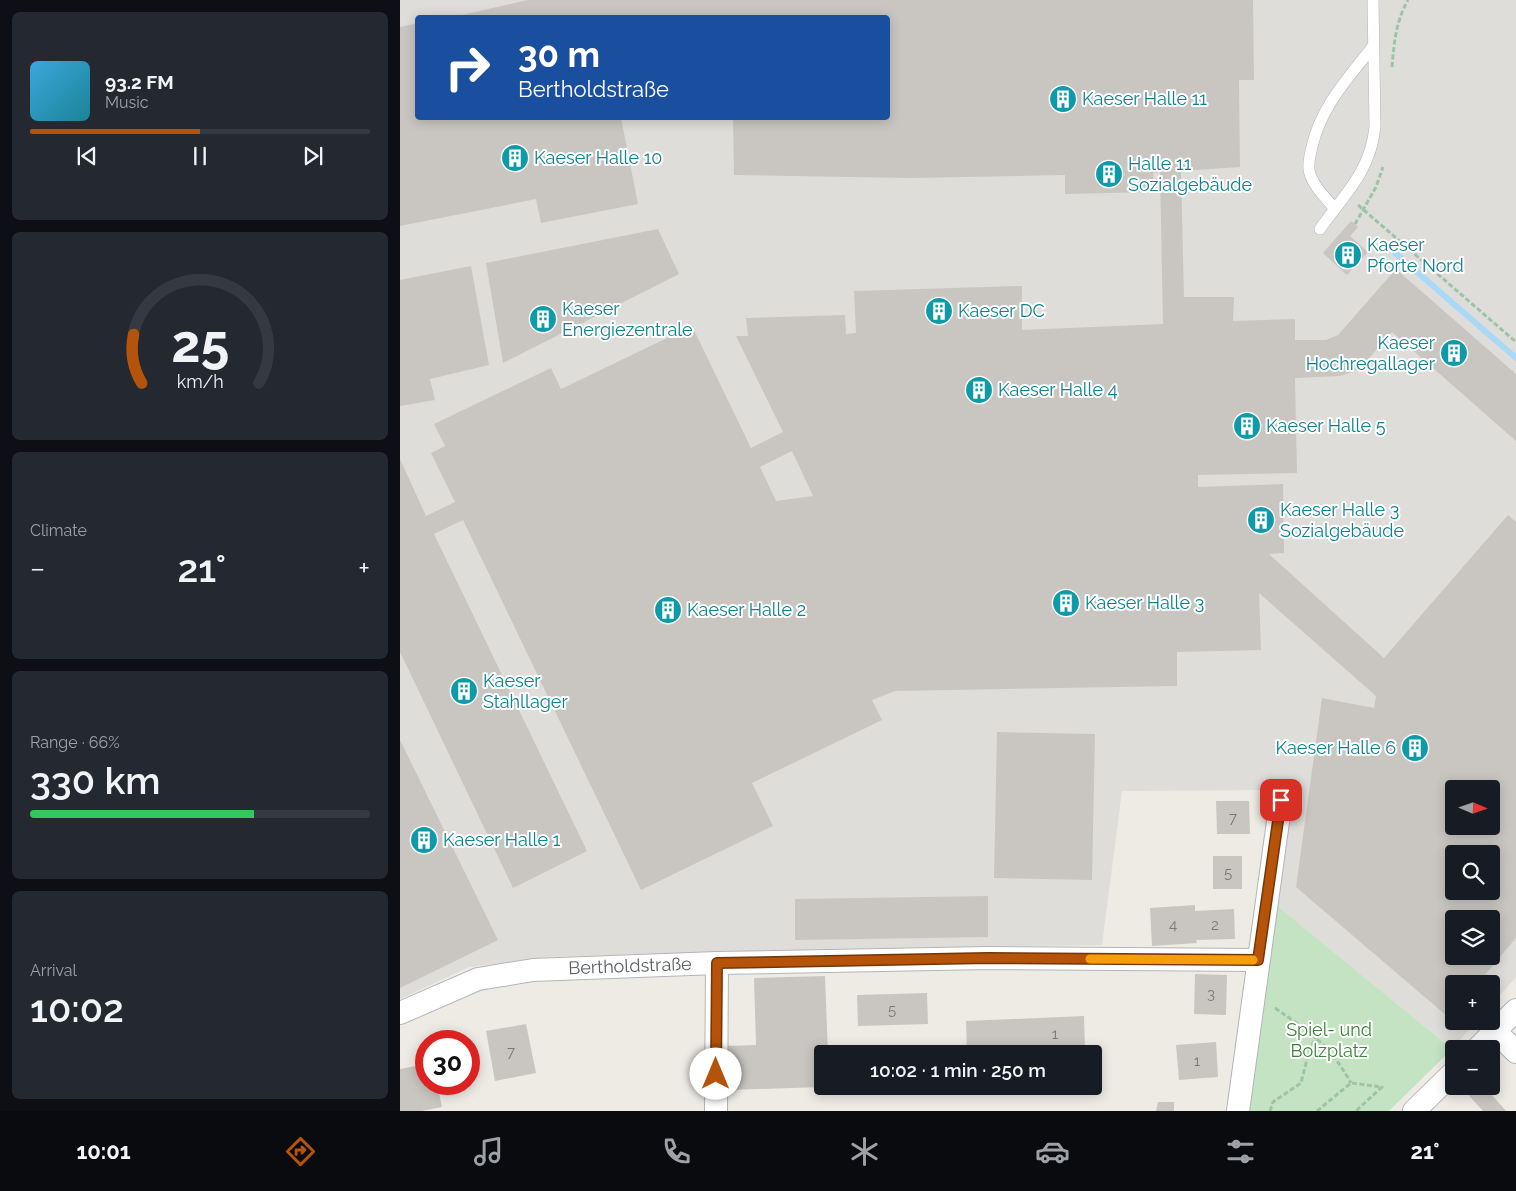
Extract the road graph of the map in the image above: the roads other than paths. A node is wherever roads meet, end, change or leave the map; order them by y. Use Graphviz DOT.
graph roads {
  1 [pos="1373,0"];
  2 [pos="1373,46"];
  3 [pos="1334,208"];
  4 [pos="1320,229"];
  5 [pos="1281,800"];
  6 [pos="1258,960"];
  7 [pos="717,963"];
  8 [pos="1516,1010"];
  9 [pos="400,1013"];
  10 [pos="1495,1031"];
  11 [pos="1486,1040"];
  12 [pos="1516,1052"];
  13 [pos="1445,1081"];
  14 [pos="716,1111"];
  15 [pos="1238,1111"];
  16 [pos="1414,1111"];
  1 -- 2 [label="lane"];
  2 -- 3 [label="lane"];
  2 -- 3 [label="lane"];
  3 -- 4 [label="lane"];
  5 -- 6 [label="street"];
  6 -- 7 [label="street, Bertholdstraße"];
  6 -- 15 [label="street"];
  7 -- 9 [label="street, Bertholdstraße"];
  7 -- 14 [label="street"];
  8 -- 10 [label="street"];
  10 -- 11 [label="street"];
  10 -- 12 [label="street"];
  13 -- 16 [label="street"];
}
